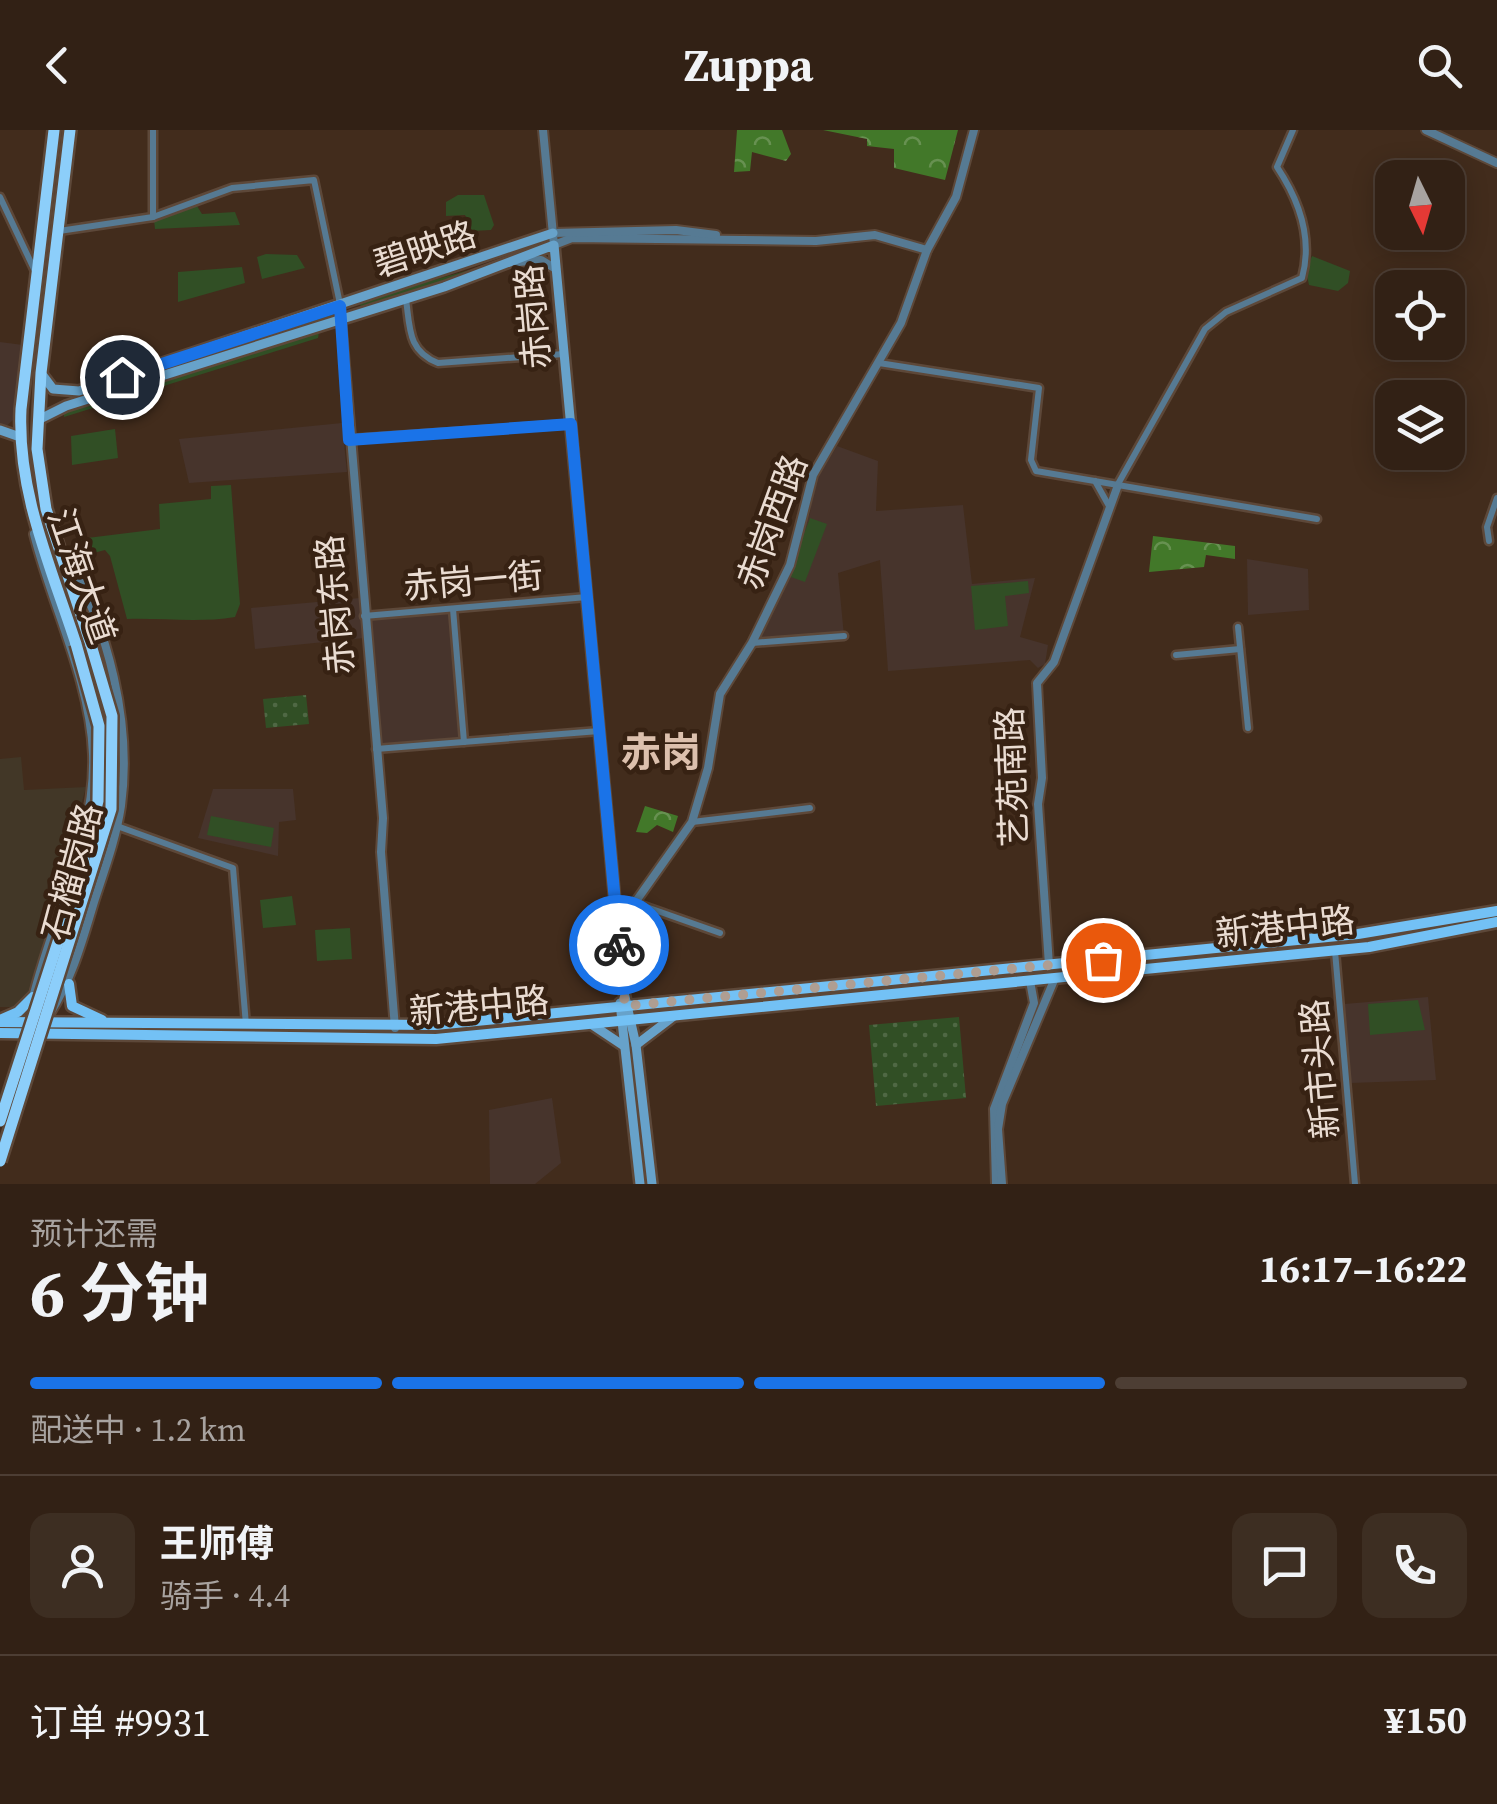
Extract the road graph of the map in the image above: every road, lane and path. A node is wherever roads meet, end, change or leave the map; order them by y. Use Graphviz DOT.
graph roads {
  1 [pos="54,130"];
  2 [pos="70,130"];
  3 [pos="153,130"];
  4 [pos="543,130"];
  5 [pos="974,130"];
  6 [pos="1293,130"];
  7 [pos="1426,130"];
  8 [pos="1497,163"];
  9 [pos="0,197"];
  10 [pos="153,217"];
  11 [pos="58,231"];
  12 [pos="554,239"];
  13 [pos="927,250"];
  14 [pos="508,262"];
  15 [pos="556,270"];
  16 [pos="37,275"];
  17 [pos="406,299"];
  18 [pos="340,306"];
  19 [pos="341,319"];
  20 [pos="564,354"];
  21 [pos="879,363"];
  22 [pos="41,373"];
  23 [pos="38,420"];
  24 [pos="571,424"];
  25 [pos="0,430"];
  26 [pos="20,437"];
  27 [pos="349,440"];
  28 [pos="1095,481"];
  29 [pos="1118,485"];
  30 [pos="1497,498"];
  31 [pos="29,504"];
  32 [pos="1109,506"];
  33 [pos="1317,519"];
  34 [pos="1489,541"];
  35 [pos="58,545"];
  36 [pos="587,597"];
  37 [pos="452,608"];
  38 [pos="364,616"];
  39 [pos="1238,627"];
  40 [pos="844,636"];
  41 [pos="752,642"];
  42 [pos="1240,649"];
  43 [pos="1176,656"];
  44 [pos="1248,728"];
  45 [pos="599,732"];
  46 [pos="464,742"];
  47 [pos="376,748"];
  48 [pos="810,808"];
  49 [pos="692,822"];
  50 [pos="117,826"];
  51 [pos="74,857"];
  52 [pos="610,857"];
  53 [pos="106,865"];
  54 [pos="60,902"];
  55 [pos="634,902"];
  56 [pos="92,910"];
  57 [pos="1497,910"];
  58 [pos="1497,925"];
  59 [pos="618,928"];
  60 [pos="720,934"];
  61 [pos="1335,950"];
  62 [pos="1048,965"];
  63 [pos="1055,978"];
  64 [pos="1030,981"];
  65 [pos="69,984"];
  66 [pos="33,997"];
  67 [pos="625,1013"];
  68 [pos="675,1015"];
  69 [pos="0,1021"];
  70 [pos="588,1023"];
  71 [pos="132,1024"];
  72 [pos="246,1026"];
  73 [pos="371,1028"];
  74 [pos="395,1028"];
  75 [pos="37,1029"];
  76 [pos="79,1030"];
  77 [pos="0,1034"];
  78 [pos="372,1041"];
  79 [pos="396,1041"];
  80 [pos="636,1044"];
  81 [pos="624,1046"];
  82 [pos="0,1120"];
  83 [pos="0,1160"];
  84 [pos="640,1184"];
  85 [pos="652,1184"];
  86 [pos="999,1184"];
  87 [pos="1355,1184"];
  1 -- 16 [label="highway, 江海大道"];
  2 -- 11 [label="highway, 江海大道"];
  3 -- 10 [label="street"];
  4 -- 12 [label="street, 赤岗路"];
  5 -- 13 [label="street, 赤岗西路"];
  6 -- 29 [label="street"];
  7 -- 8 [label="street"];
  9 -- 16 [label="street"];
  10 -- 11 [label="street"];
  10 -- 18 [label="street, 赤岗东路"];
  11 -- 22 [label="highway, 江海大道"];
  12 -- 13 [label="street, 碧映路"];
  12 -- 14 [label="main road, 碧映路"];
  12 -- 15 [label="main road, 赤岗路"];
  12 -- 18 [label="main road, 碧映路"];
  13 -- 21 [label="street, 赤岗西路"];
  14 -- 15 [label="street"];
  14 -- 17 [label="main road, 碧映路"];
  15 -- 20 [label="main road, 赤岗路"];
  16 -- 26 [label="highway, 江海大道"];
  17 -- 19 [label="main road, 碧映路"];
  17 -- 20 [label="street"];
  18 -- 19 [label="street, 赤岗东路"];
  18 -- 22 [label="main road, 碧映路"];
  19 -- 23 [label="main road, 碧映路"];
  19 -- 27 [label="street, 赤岗东路"];
  20 -- 24 [label="main road, 赤岗路"];
  21 -- 28 [label="street"];
  21 -- 41 [label="street, 赤岗西路"];
  22 -- 23 [label="highway, 江海大道"];
  23 -- 35 [label="highway, 江海大道"];
  24 -- 27 [label="street"];
  24 -- 36 [label="main road, 赤岗路"];
  25 -- 26 [label="main road"];
  26 -- 31 [label="highway, 江海大道"];
  27 -- 38 [label="street, 赤岗东路"];
  28 -- 29 [label="street"];
  28 -- 32 [label="street"];
  29 -- 32 [label="street, 艺苑南路"];
  29 -- 33 [label="street"];
  30 -- 34 [label="street"];
  31 -- 51 [label="street, 石榴岗路"];
  31 -- 75 [label="highway, 江海大道, bridge"];
  32 -- 62 [label="street, 艺苑南路"];
  35 -- 50 [label="street, 石榴岗路"];
  35 -- 75 [label="highway, 江海大道, bridge"];
  36 -- 37 [label="street, 赤岗一街"];
  36 -- 45 [label="main road, 赤岗路"];
  37 -- 38 [label="street, 赤岗一街"];
  37 -- 46 [label="street"];
  38 -- 47 [label="street, 赤岗东路"];
  39 -- 42 [label="street"];
  40 -- 41 [label="street"];
  41 -- 49 [label="street, 赤岗西路"];
  42 -- 43 [label="street"];
  42 -- 44 [label="street"];
  45 -- 46 [label="street"];
  45 -- 52 [label="main road, 赤岗路"];
  46 -- 47 [label="street"];
  47 -- 74 [label="street, 赤岗东路"];
  48 -- 49 [label="street"];
  49 -- 55 [label="street, 赤岗西路"];
  50 -- 53 [label="street, 石榴岗路"];
  50 -- 72 [label="street"];
  51 -- 53 [label="street"];
  51 -- 54 [label="street, 石榴岗路"];
  52 -- 59 [label="main road, 赤岗路"];
  52 -- 67 [label="main road, 赤岗路"];
  53 -- 56 [label="street, 石榴岗路"];
  54 -- 56 [label="street"];
  54 -- 66 [label="street, 石榴岗路"];
  55 -- 59 [label="street, 赤岗西路"];
  55 -- 60 [label="street"];
  56 -- 65 [label="street, 石榴岗路"];
  57 -- 62 [label="main road, 新港中路"];
  58 -- 61 [label="main road, 新港中路"];
  59 -- 67 [label="main road, 赤岗路"];
  61 -- 63 [label="main road, 新港中路"];
  61 -- 87 [label="street, 新市头路"];
  62 -- 67 [label="main road, 新港中路"];
  63 -- 64 [label="main road, 新港中路"];
  63 -- 86 [label="street"];
  64 -- 68 [label="main road, 新港中路"];
  64 -- 86 [label="street"];
  65 -- 71 [label="main road"];
  65 -- 75 [label="street, 石榴岗路"];
  66 -- 69 [label="main road"];
  66 -- 75 [label="street"];
  67 -- 68 [label="main road, 新港中路"];
  67 -- 70 [label="main road, 新港中路"];
  67 -- 74 [label="main road, 新港中路"];
  67 -- 80 [label="main road"];
  67 -- 81 [label="main road"];
  68 -- 80 [label="main road"];
  69 -- 75 [label="main road, 新港中路"];
  70 -- 79 [label="main road, 新港中路"];
  70 -- 81 [label="main road"];
  71 -- 72 [label="main road, 新港中路"];
  71 -- 76 [label="main road, 新港中路"];
  72 -- 73 [label="main road, 新港中路"];
  73 -- 74 [label="main road, 新港中路"];
  73 -- 78 [label="main road"];
  74 -- 79 [label="main road"];
  75 -- 76 [label="main road, 新港中路"];
  75 -- 77 [label="main road, 新港中路"];
  75 -- 82 [label="highway, bridge"];
  75 -- 83 [label="highway, bridge"];
  76 -- 78 [label="main road, 新港中路"];
  78 -- 79 [label="main road, 新港中路"];
  80 -- 85 [label="main road"];
  81 -- 84 [label="main road"];
}
